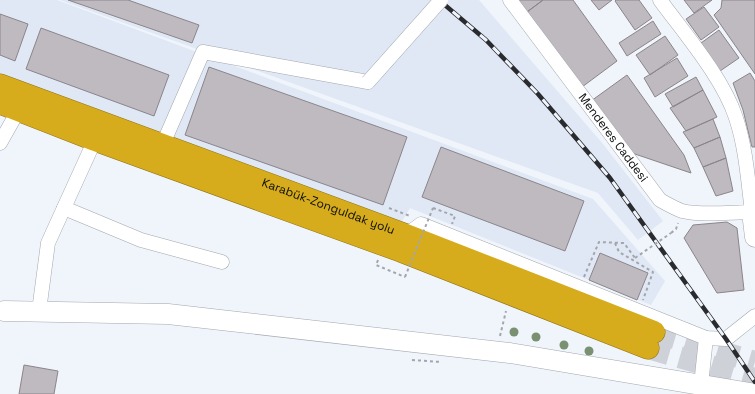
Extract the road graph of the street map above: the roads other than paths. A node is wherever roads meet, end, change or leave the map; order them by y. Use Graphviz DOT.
graph roads {
  1 [pos="441,0"];
  2 [pos="501,0"];
  3 [pos="510,0"];
  4 [pos="660,0"];
  5 [pos="556,61"];
  6 [pos="0,85"];
  7 [pos="15,103"];
  8 [pos="99,131"];
  9 [pos="0,143"];
  10 [pos="159,153"];
  11 [pos="64,208"];
  12 [pos="752,212"];
  13 [pos="406,235"];
  14 [pos="755,237"];
  15 [pos="222,262"];
  16 [pos="39,311"];
  17 [pos="1,313"];
  18 [pos="755,316"];
  19 [pos="706,338"];
  20 [pos="702,385"];
  21 [pos="755,394"];
  1 -- 10 [label="street, bridge"];
  2 -- 5 [label="street"];
  3 -- 5 [label="street, Menderes Caddesi"];
  4 -- 12 [label="street"];
  5 -- 12 [label="street, Menderes Caddesi"];
  6 -- 7 [label="highway, Karabük-Zonguldak yolu"];
  7 -- 8 [label="highway, Karabük-Zonguldak yolu"];
  7 -- 9 [label="street"];
  8 -- 10 [label="highway, Karabük-Zonguldak yolu"];
  8 -- 11 [label="street"];
  10 -- 13 [label="highway, Karabük-Zonguldak yolu"];
  10 -- 13 [label="highway, Karabük-Zonguldak yolu"];
  11 -- 15 [label="street"];
  11 -- 16 [label="street"];
  12 -- 14 [label="street"];
  13 -- 19 [label="street"];
  16 -- 17 [label="street"];
  16 -- 20 [label="street"];
  18 -- 19 [label="street"];
  19 -- 20 [label="street"];
  20 -- 21 [label="street"];
}
